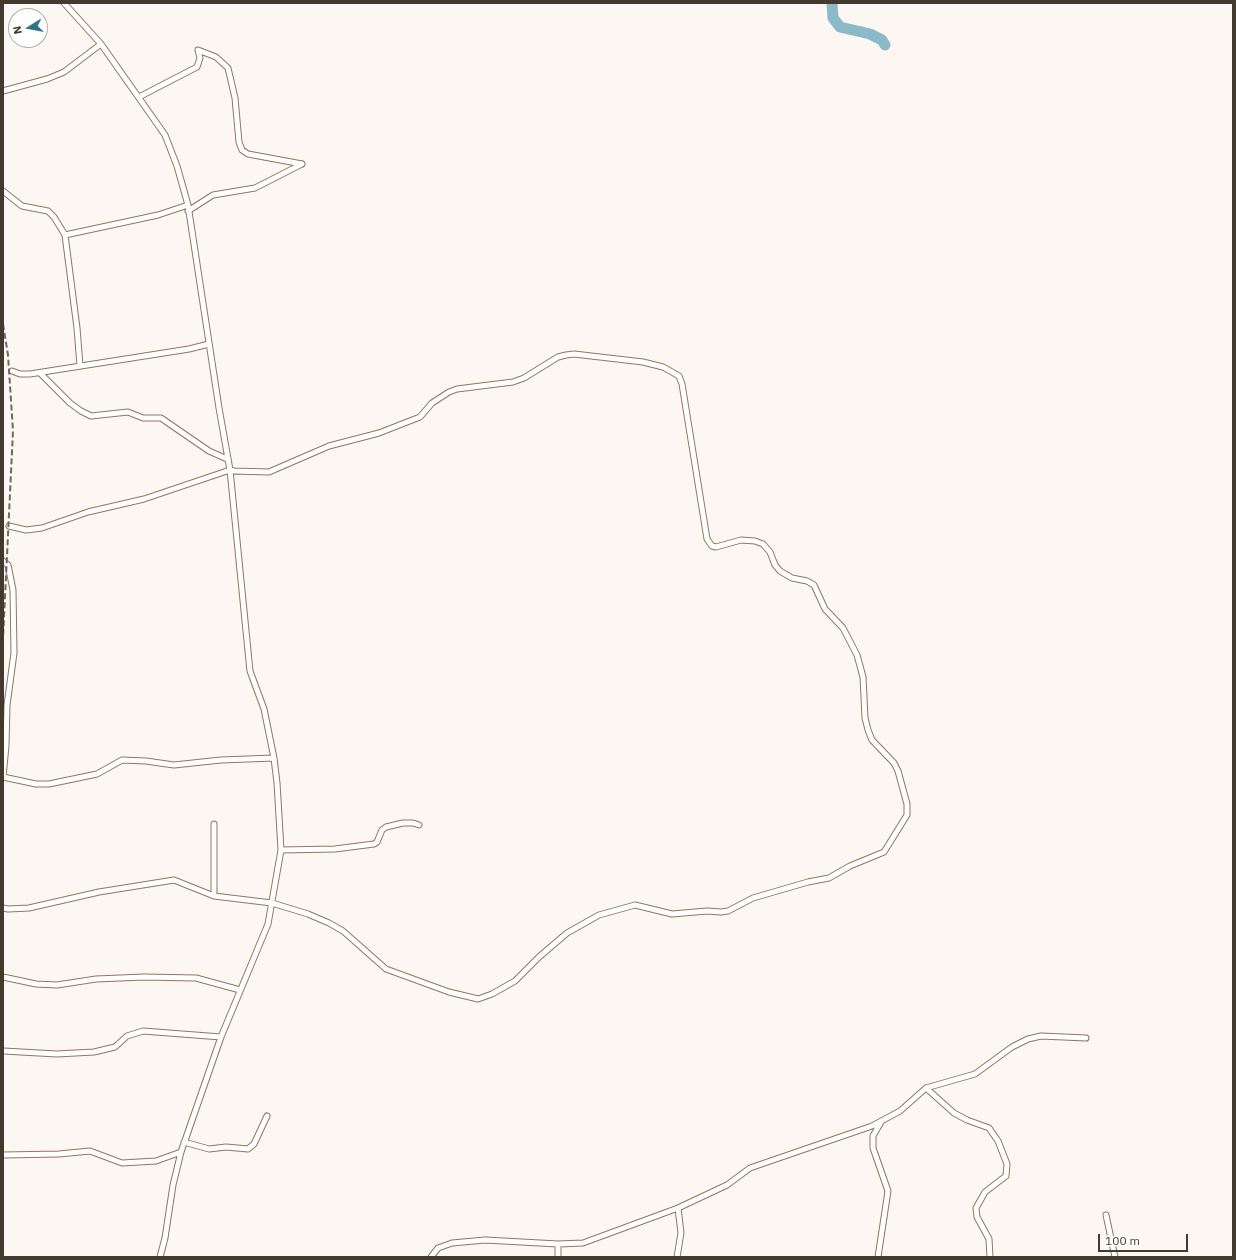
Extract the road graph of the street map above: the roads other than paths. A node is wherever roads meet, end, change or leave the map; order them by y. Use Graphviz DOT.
graph roads {
  1 [pos="64,3"];
  2 [pos="101,44"];
  3 [pos="3,91"];
  4 [pos="139,97"];
  5 [pos="3,191"];
  6 [pos="188,205"];
  7 [pos="188,211"];
  8 [pos="65,235"];
  9 [pos="209,344"];
  10 [pos="80,366"];
  11 [pos="12,371"];
  12 [pos="40,372"];
  13 [pos="227,459"];
  14 [pos="230,470"];
  15 [pos="9,526"];
  16 [pos="3,561"];
  17 [pos="274,758"];
  18 [pos="3,777"];
  19 [pos="214,824"];
  20 [pos="419,825"];
  21 [pos="281,850"];
  22 [pos="214,896"];
  23 [pos="272,903"];
  24 [pos="3,908"];
  25 [pos="3,977"];
  26 [pos="240,990"];
  27 [pos="221,1037"];
  28 [pos="1086,1038"];
  29 [pos="3,1051"];
  30 [pos="926,1088"];
  31 [pos="267,1116"];
  32 [pos="881,1122"];
  33 [pos="184,1142"];
  34 [pos="181,1152"];
  35 [pos="3,1155"];
  36 [pos="678,1208"];
  37 [pos="1106,1215"];
  38 [pos="558,1244"];
  39 [pos="160,1257"];
  40 [pos="430,1257"];
  41 [pos="558,1257"];
  42 [pos="677,1257"];
  43 [pos="878,1257"];
  44 [pos="990,1257"];
  45 [pos="1115,1257"];
  1 -- 2 [label="street"];
  2 -- 3 [label="street"];
  2 -- 4 [label="street"];
  4 -- 6 [label="street"];
  4 -- 7 [label="street"];
  5 -- 8 [label="street"];
  6 -- 7 [label="street"];
  6 -- 8 [label="street"];
  7 -- 9 [label="street"];
  8 -- 10 [label="street"];
  9 -- 10 [label="street"];
  9 -- 13 [label="street"];
  10 -- 12 [label="street"];
  11 -- 12 [label="street"];
  12 -- 13 [label="street"];
  13 -- 14 [label="street"];
  14 -- 15 [label="street"];
  14 -- 17 [label="street"];
  14 -- 23 [label="street"];
  16 -- 18 [label="street"];
  17 -- 18 [label="street"];
  17 -- 21 [label="street"];
  19 -- 22 [label="street"];
  20 -- 21 [label="street"];
  21 -- 23 [label="street"];
  22 -- 23 [label="street"];
  22 -- 24 [label="street"];
  23 -- 26 [label="street"];
  25 -- 26 [label="street"];
  26 -- 27 [label="street"];
  27 -- 29 [label="street"];
  27 -- 33 [label="street"];
  28 -- 30 [label="street"];
  30 -- 32 [label="street"];
  30 -- 44 [label="street"];
  31 -- 33 [label="street"];
  32 -- 36 [label="street"];
  32 -- 43 [label="street"];
  33 -- 34 [label="street"];
  34 -- 35 [label="street"];
  34 -- 39 [label="street"];
  36 -- 38 [label="street"];
  36 -- 42 [label="street"];
  37 -- 45 [label="street"];
  38 -- 40 [label="street"];
  38 -- 41 [label="street"];
}
